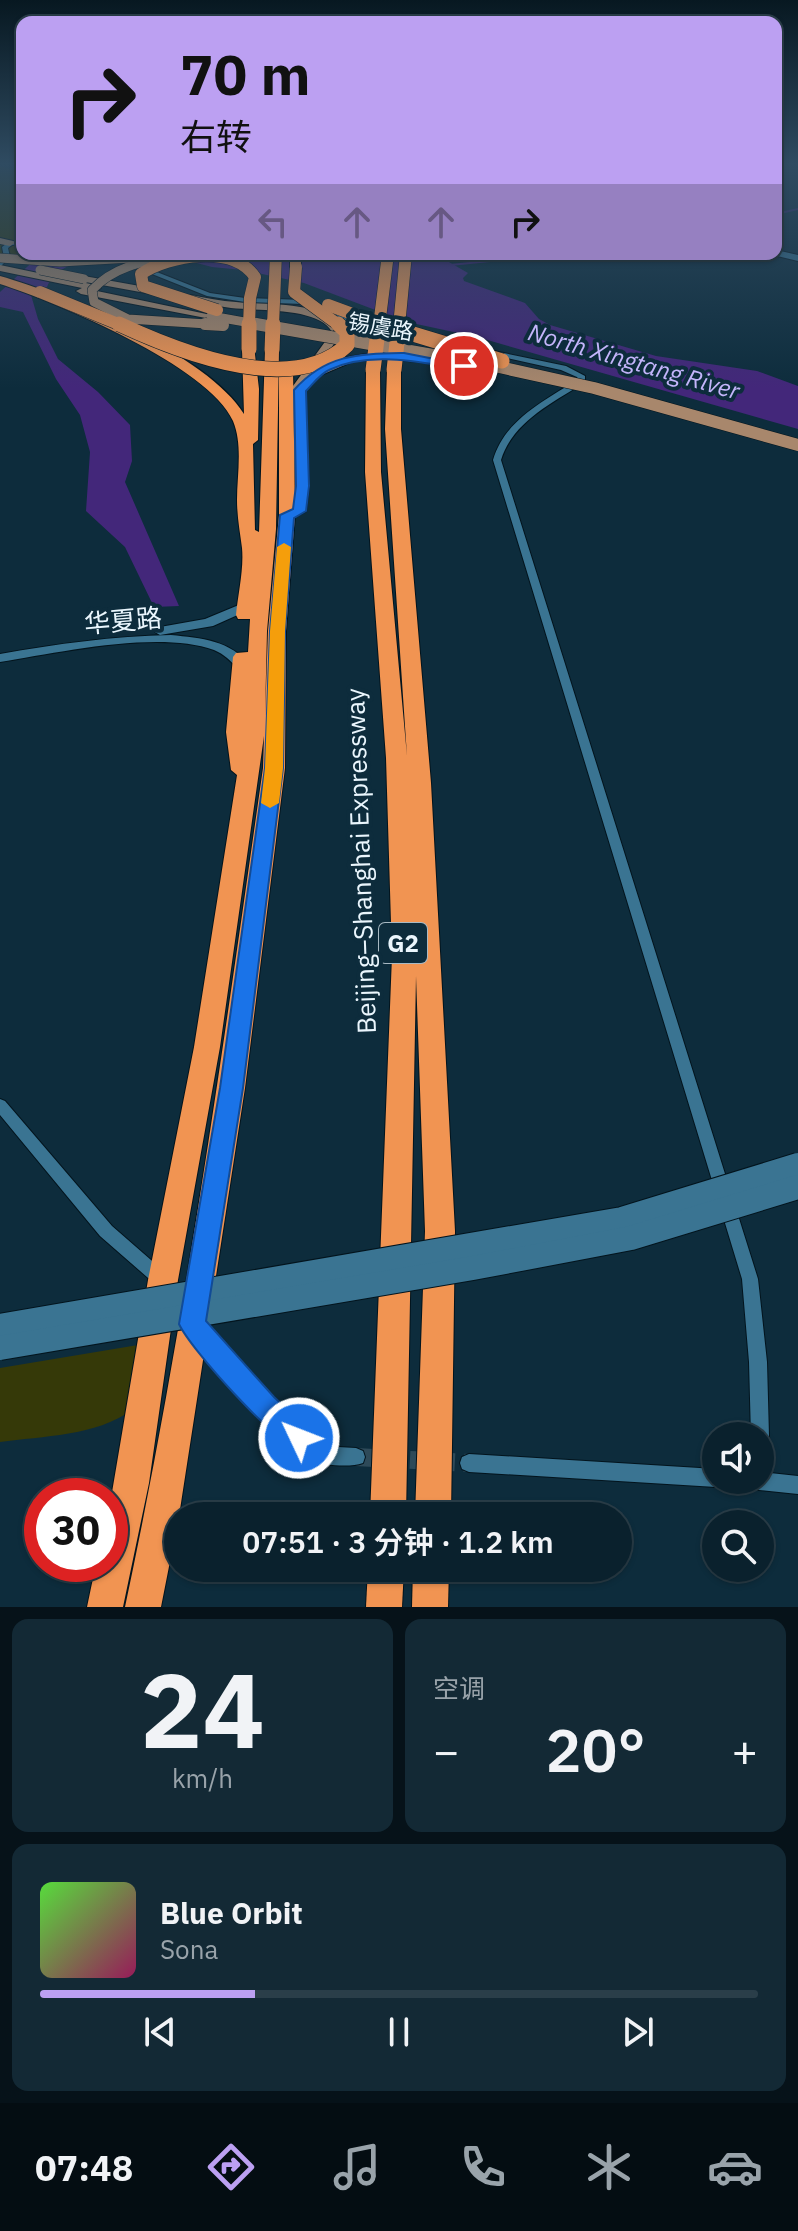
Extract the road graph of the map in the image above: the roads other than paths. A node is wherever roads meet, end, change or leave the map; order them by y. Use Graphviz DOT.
graph roads {
  1 [pos="5,242"];
  2 [pos="86,260"];
  3 [pos="113,260"];
  4 [pos="158,260"];
  5 [pos="178,260"];
  6 [pos="221,260"];
  7 [pos="276,260"];
  8 [pos="286,260"];
  9 [pos="296,260"];
  10 [pos="388,260"];
  11 [pos="405,260"];
  12 [pos="0,268"];
  13 [pos="40,292"];
  14 [pos="217,310"];
  15 [pos="302,332"];
  16 [pos="269,350"];
  17 [pos="502,361"];
  18 [pos="384,370"];
  19 [pos="300,390"];
  20 [pos="798,438"];
  21 [pos="798,447"];
  22 [pos="256,472"];
  23 [pos="287,515"];
  24 [pos="250,548"];
  25 [pos="246,606"];
  26 [pos="0,650"];
  27 [pos="0,658"];
  28 [pos="243,666"];
  29 [pos="246,795"];
  30 [pos="0,1105"];
  31 [pos="798,1165"];
  32 [pos="798,1187"];
  33 [pos="163,1280"];
  34 [pos="192,1324"];
  35 [pos="0,1326"];
  36 [pos="0,1348"];
  37 [pos="756,1422"];
  38 [pos="356,1457"];
  39 [pos="469,1463"];
  40 [pos="702,1477"];
  41 [pos="774,1482"];
  42 [pos="798,1485"];
  43 [pos="388,1502"];
  44 [pos="433,1502"];
  45 [pos="385,1582"];
  46 [pos="431,1582"];
  47 [pos="105,1607"];
  48 [pos="143,1607"];
  49 [pos="384,1607"];
  50 [pos="430,1607"];
  1 -- 12 [label="street"];
  2 -- 12 [label="main road, bridge"];
  3 -- 37 [label="street, bridge"];
  4 -- 15 [label="main road, bridge"];
  5 -- 14 [label="highway, bridge"];
  6 -- 16 [label="highway, bridge"];
  7 -- 16 [label="highway, bridge"];
  8 -- 16 [label="highway"];
  9 -- 13 [label="highway, bridge"];
  9 -- 17 [label="highway, bridge"];
  10 -- 18 [label="highway, Beijing–Shanghai Expressway / G2, bridge"];
  11 -- 18 [label="highway, Beijing–Shanghai Expressway / G2, bridge"];
  12 -- 13 [label="highway"];
  12 -- 14 [label="main road, 锡虞路, bridge"];
  12 -- 15 [label="main road, 锡虞路, bridge"];
  12 -- 19 [label="main road, bridge"];
  13 -- 22 [label="highway"];
  14 -- 17 [label="main road, 锡虞路, bridge"];
  15 -- 21 [label="main road, 锡虞路, bridge"];
  16 -- 22 [label="highway"];
  16 -- 23 [label="highway"];
  17 -- 20 [label="main road, 锡虞路, bridge"];
  18 -- 43 [label="highway, Beijing–Shanghai Expressway / G2"];
  18 -- 44 [label="highway, Beijing–Shanghai Expressway / G2"];
  19 -- 21 [label="main road, bridge"];
  19 -- 23 [label="main road"];
  22 -- 24 [label="highway"];
  22 -- 24 [label="highway"];
  22 -- 29 [label="highway"];
  23 -- 34 [label="highway"];
  24 -- 25 [label="highway"];
  25 -- 26 [label="main road, 华夏路"];
  25 -- 28 [label="highway"];
  27 -- 28 [label="main road, 华夏路"];
  28 -- 29 [label="highway"];
  29 -- 33 [label="highway"];
  30 -- 33 [label="street"];
  31 -- 35 [label="main road, bridge"];
  32 -- 36 [label="main road, bridge"];
  33 -- 34 [label="street"];
  33 -- 47 [label="highway"];
  34 -- 38 [label="street"];
  34 -- 48 [label="highway"];
  39 -- 40 [label="street"];
  41 -- 42 [label="street"];
  45 -- 49 [label="highway"];
  46 -- 50 [label="highway"];
}
